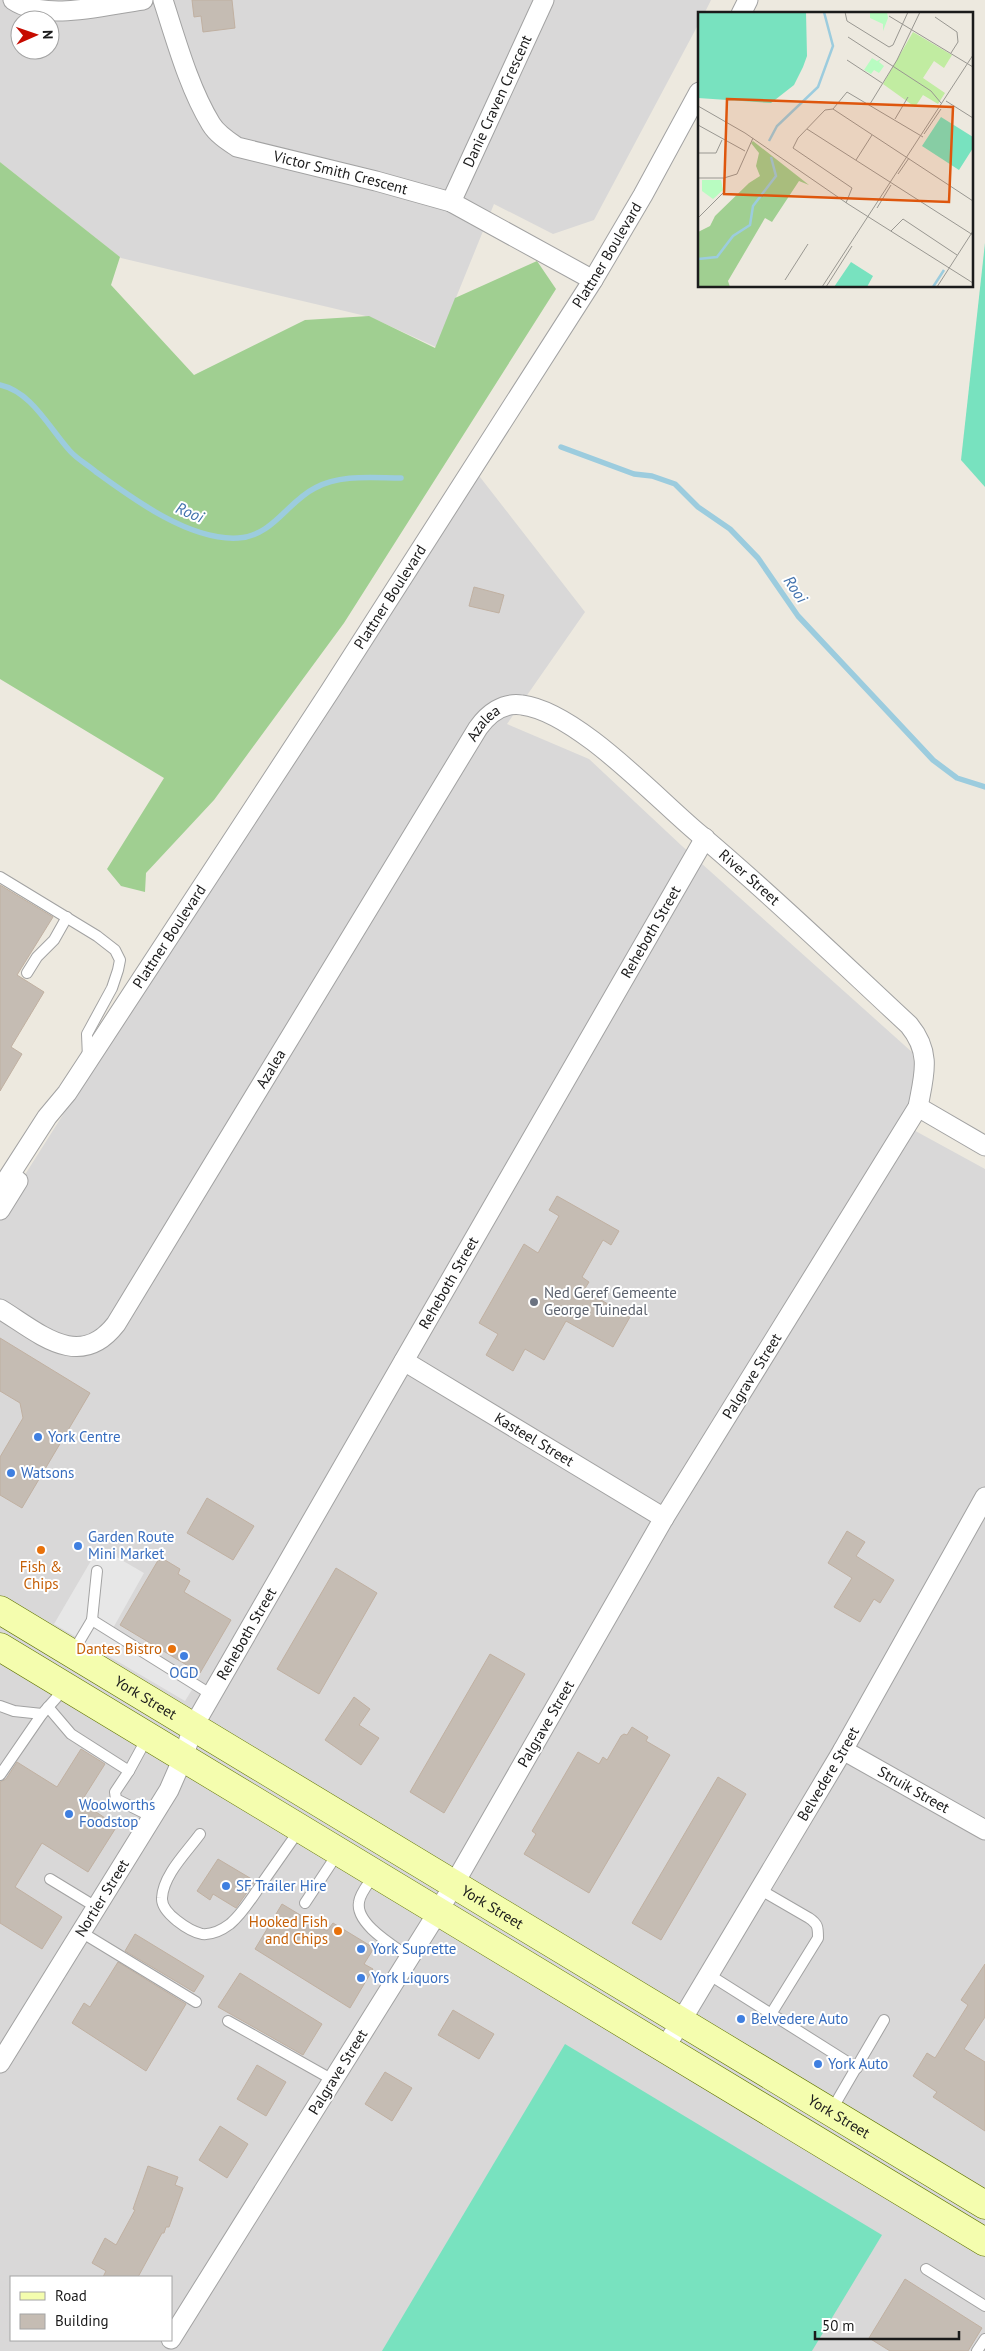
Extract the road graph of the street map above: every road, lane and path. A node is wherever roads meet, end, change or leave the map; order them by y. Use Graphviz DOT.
graph roads {
  1 [pos="13,0"];
  2 [pos="143,0"];
  3 [pos="162,0"];
  4 [pos="544,0"];
  5 [pos="748,0"];
  6 [pos="742,12"];
  7 [pos="698,94"];
  8 [pos="451,202"];
  9 [pos="593,280"];
  10 [pos="504,706"];
  11 [pos="705,838"];
  12 [pos="0,877"];
  13 [pos="67,917"];
  14 [pos="27,973"];
  15 [pos="88,1059"];
  16 [pos="67,1092"];
  17 [pos="918,1107"];
  18 [pos="985,1146"];
  19 [pos="0,1190"];
  20 [pos="0,1210"];
  21 [pos="0,1309"];
  22 [pos="404,1361"];
  23 [pos="985,1497"];
  24 [pos="664,1518"];
  25 [pos="97,1570"];
  26 [pos="0,1610"];
  27 [pos="92,1620"];
  28 [pos="0,1647"];
  29 [pos="73,1653"];
  30 [pos="66,1687"];
  31 [pos="212,1695"];
  32 [pos="0,1706"];
  33 [pos="45,1711"];
  34 [pos="194,1727"];
  35 [pos="148,1737"];
  36 [pos="843,1750"];
  37 [pos="183,1758"];
  38 [pos="128,1771"];
  39 [pos="0,1775"];
  40 [pos="152,1817"];
  41 [pos="300,1829"];
  42 [pos="985,1830"];
  43 [pos="200,1834"];
  44 [pos="339,1852"];
  45 [pos="375,1874"];
  46 [pos="50,1879"];
  47 [pos="454,1884"];
  48 [pos="760,1889"];
  49 [pos="304,1903"];
  50 [pos="96,1907"];
  51 [pos="438,1912"];
  52 [pos="81,1932"];
  53 [pos="410,1957"];
  54 [pos="708,1974"];
  55 [pos="196,2002"];
  56 [pos="771,2014"];
  57 [pos="884,2020"];
  58 [pos="228,2021"];
  59 [pos="680,2021"];
  60 [pos="664,2048"];
  61 [pos="0,2063"];
  62 [pos="857,2068"];
  63 [pos="333,2080"];
  64 [pos="831,2111"];
  65 [pos="985,2205"];
  66 [pos="985,2242"];
  67 [pos="926,2269"];
  68 [pos="985,2306"];
  69 [pos="172,2338"];
  70 [pos="985,2339"];
  71 [pos="977,2351"];
  1 -- 2 [label="street"];
  3 -- 8 [label="street, Victor Smith Crescent"];
  4 -- 8 [label="street, Danie Craven Crescent"];
  5 -- 6 [label="street"];
  7 -- 9 [label="street, Plattner Boulevard"];
  8 -- 9 [label="street, Victor Smith Crescent"];
  9 -- 15 [label="street, Plattner Boulevard"];
  10 -- 11 [label="street, River Street"];
  10 -- 21 [label="street, Azalea"];
  11 -- 17 [label="street, River Street"];
  11 -- 22 [label="street, Reheboth Street"];
  12 -- 13 [label="lane"];
  13 -- 14 [label="lane"];
  13 -- 15 [label="lane"];
  15 -- 16 [label="street, Plattner Boulevard"];
  16 -- 19 [label="street, Plattner Boulevard"];
  16 -- 20 [label="street, Plattner Boulevard"];
  17 -- 18 [label="street"];
  17 -- 24 [label="street, Palgrave Street"];
  22 -- 24 [label="street, Kasteel Street"];
  22 -- 31 [label="street, Reheboth Street"];
  23 -- 36 [label="street, Belvedere Street"];
  24 -- 47 [label="street, Palgrave Street"];
  25 -- 27 [label="lane"];
  26 -- 29 [label="main road, York Street"];
  27 -- 29 [label="lane"];
  27 -- 31 [label="lane"];
  28 -- 30 [label="main road, York Street"];
  29 -- 34 [label="main road, York Street"];
  30 -- 33 [label="lane"];
  30 -- 35 [label="main road, York Street"];
  31 -- 34 [label="street, Reheboth Street"];
  32 -- 33 [label="lane"];
  33 -- 38 [label="lane"];
  33 -- 39 [label="lane"];
  34 -- 37 [label="street, Nortier Street"];
  34 -- 47 [label="main road, York Street"];
  35 -- 37 [label="main road, York Street"];
  35 -- 38 [label="lane"];
  36 -- 42 [label="street, Struik Street"];
  36 -- 48 [label="street, Belvedere Street"];
  37 -- 40 [label="street, Nortier Street"];
  37 -- 41 [label="main road, York Street"];
  38 -- 40 [label="lane"];
  40 -- 50 [label="street, Nortier Street"];
  41 -- 43 [label="lane"];
  41 -- 44 [label="main road, York Street"];
  44 -- 45 [label="main road, York Street"];
  44 -- 49 [label="lane"];
  45 -- 51 [label="main road, York Street"];
  45 -- 53 [label="lane"];
  46 -- 50 [label="lane"];
  47 -- 51 [label="street, Palgrave Street"];
  47 -- 59 [label="main road, York Street"];
  48 -- 54 [label="street, Belvedere Street"];
  48 -- 56 [label="lane"];
  50 -- 52 [label="street, Nortier Street"];
  51 -- 53 [label="street, Palgrave Street"];
  51 -- 60 [label="main road, York Street"];
  52 -- 55 [label="lane"];
  52 -- 61 [label="street, Nortier Street"];
  53 -- 63 [label="street, Palgrave Street"];
  54 -- 56 [label="lane"];
  54 -- 59 [label="street, Belvedere Street"];
  56 -- 62 [label="lane"];
  57 -- 62 [label="lane"];
  58 -- 63 [label="lane"];
  59 -- 60 [label="street, Belvedere Street"];
  59 -- 64 [label="main road, York Street"];
  60 -- 66 [label="main road, York Street"];
  62 -- 64 [label="lane"];
  63 -- 69 [label="street, Palgrave Street"];
  64 -- 65 [label="main road, York Street"];
  67 -- 68 [label="lane"];
  70 -- 71 [label="lane"];
}
